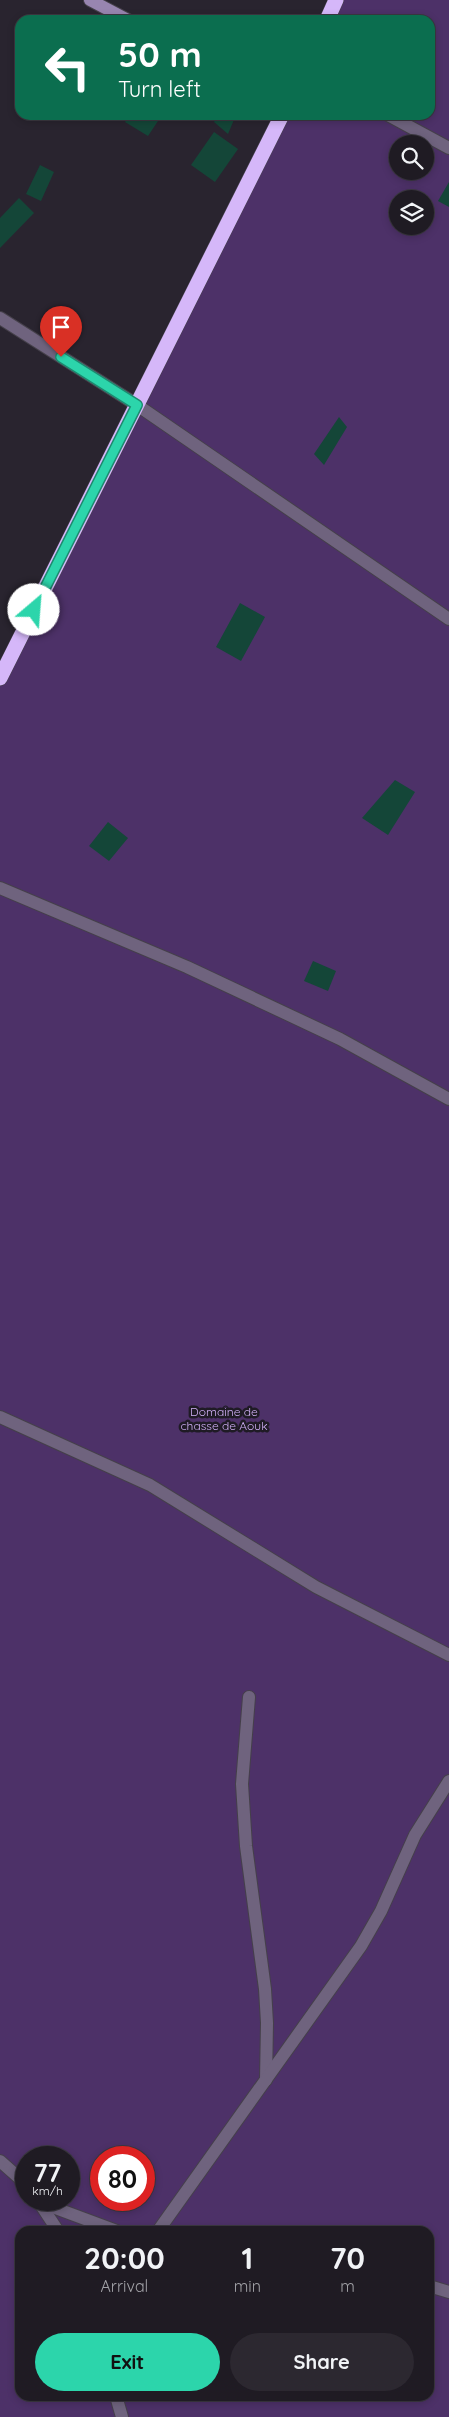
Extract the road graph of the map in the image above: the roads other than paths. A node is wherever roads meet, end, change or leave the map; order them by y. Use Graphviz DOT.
graph roads {
  1 [pos="90,0"];
  2 [pos="336,0"];
  3 [pos="118,15"];
  4 [pos="329,15"];
  5 [pos="280,120"];
  6 [pos="397,120"];
  7 [pos="449,148"];
  8 [pos="0,318"];
  9 [pos="137,405"];
  10 [pos="449,619"];
  11 [pos="0,678"];
  12 [pos="0,888"];
  13 [pos="449,1099"];
  14 [pos="0,1417"];
  15 [pos="449,1655"];
  16 [pos="249,1697"];
  17 [pos="449,1781"];
  18 [pos="266,2080"];
  19 [pos="0,2161"];
  20 [pos="15,2174"];
  21 [pos="45,2211"];
  22 [pos="65,2211"];
  23 [pos="55,2226"];
  24 [pos="104,2226"];
  25 [pos="162,2226"];
  26 [pos="434,2288"];
  27 [pos="449,2292"];
  28 [pos="117,2401"];
  29 [pos="122,2417"];
  1 -- 3 [label="street"];
  2 -- 4 [label="highway"];
  5 -- 9 [label="highway"];
  6 -- 7 [label="street"];
  8 -- 9 [label="street"];
  9 -- 10 [label="street"];
  9 -- 11 [label="highway"];
  12 -- 13 [label="street"];
  14 -- 15 [label="street"];
  16 -- 18 [label="street"];
  17 -- 18 [label="street"];
  18 -- 25 [label="street"];
  19 -- 20 [label="street"];
  21 -- 23 [label="street"];
  22 -- 24 [label="street"];
  26 -- 27 [label="street"];
  28 -- 29 [label="street"];
}
